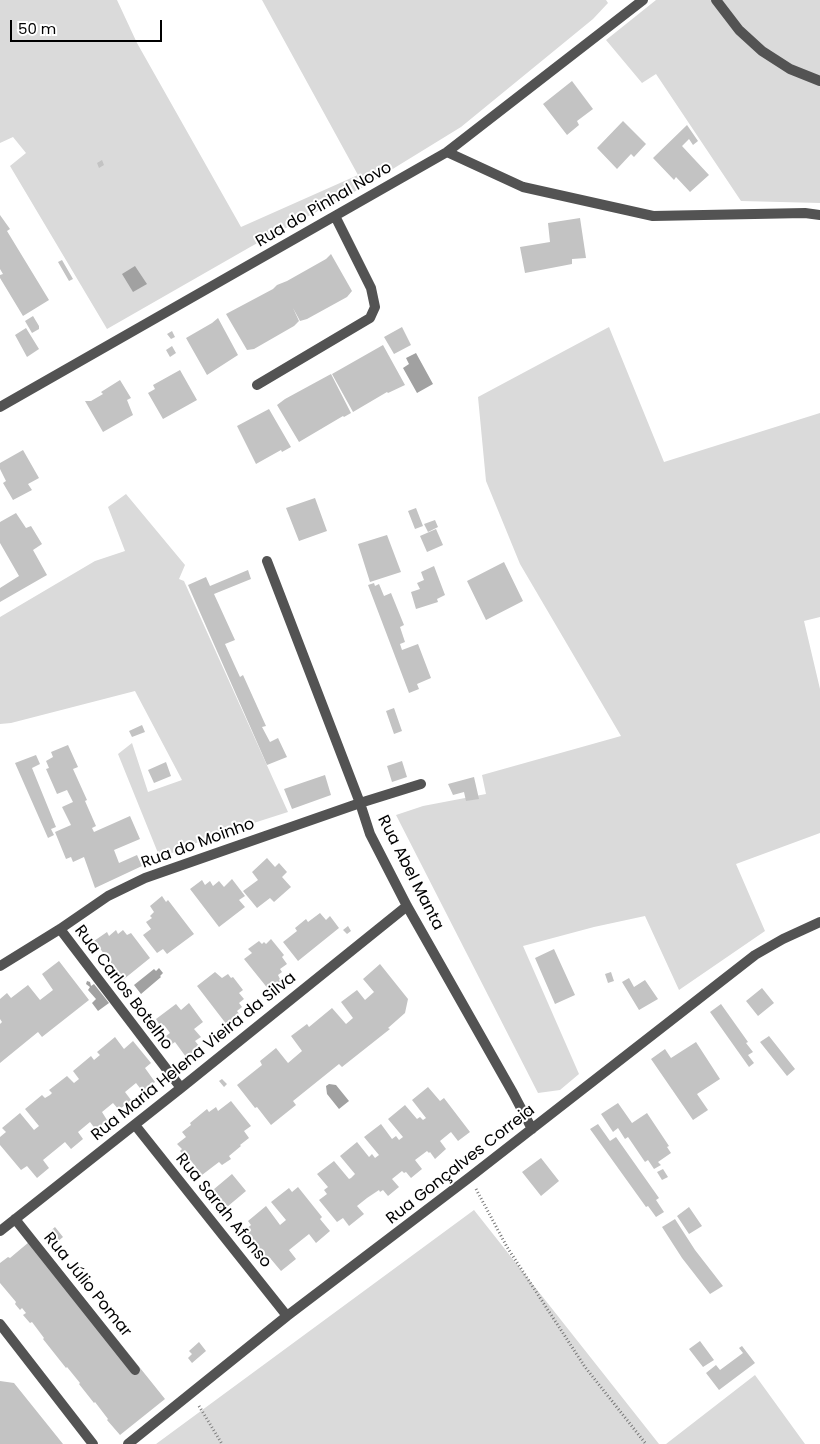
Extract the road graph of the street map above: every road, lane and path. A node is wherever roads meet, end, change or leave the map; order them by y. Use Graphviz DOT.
graph roads {
  1 [pos="643,0"];
  2 [pos="716,0"];
  3 [pos="820,81"];
  4 [pos="447,152"];
  5 [pos="820,215"];
  6 [pos="335,216"];
  7 [pos="257,385"];
  8 [pos="0,407"];
  9 [pos="267,561"];
  10 [pos="421,784"];
  11 [pos="360,803"];
  12 [pos="407,906"];
  13 [pos="820,922"];
  14 [pos="60,930"];
  15 [pos="0,966"];
  16 [pos="181,1088"];
  17 [pos="134,1125"];
  18 [pos="532,1129"];
  19 [pos="470,1177"];
  20 [pos="15,1219"];
  21 [pos="0,1231"];
  22 [pos="287,1316"];
  23 [pos="0,1324"];
  24 [pos="135,1370"];
  25 [pos="191,1394"];
  26 [pos="93,1444"];
  27 [pos="128,1444"];
  28 [pos="222,1444"];
  29 [pos="646,1444"];
  1 -- 4 [label="street, Rua do Pinhal Novo"];
  2 -- 3 [label="street"];
  4 -- 5 [label="street"];
  4 -- 6 [label="street, Rua do Pinhal Novo"];
  6 -- 7 [label="street"];
  6 -- 8 [label="street, Rua do Pinhal Novo"];
  9 -- 11 [label="street, Rua Abel Manta"];
  10 -- 11 [label="street, Rua do Moinho"];
  11 -- 12 [label="street, Rua Abel Manta"];
  11 -- 14 [label="street, Rua do Moinho"];
  12 -- 16 [label="street, Rua Maria Helena Vieira da Silva"];
  12 -- 18 [label="street, Rua Abel Manta"];
  13 -- 18 [label="street, Rua Gonçalves Correia"];
  14 -- 15 [label="street, Rua do Moinho"];
  14 -- 16 [label="street, Rua Carlos Botelho"];
  16 -- 17 [label="street, Rua Maria Helena Vieira da Silva"];
  17 -- 20 [label="street, Rua Maria Helena Vieira da Silva"];
  17 -- 22 [label="street, Rua Sarah Afonso"];
  18 -- 19 [label="street, Rua Gonçalves Correia"];
  19 -- 22 [label="street, Rua Gonçalves Correia"];
  19 -- 29 [label="path"];
  20 -- 21 [label="street, Rua Maria Helena Vieira da Silva"];
  20 -- 24 [label="street, Rua Júlio Pomar"];
  22 -- 25 [label="street, Rua Gonçalves Correia"];
  23 -- 26 [label="street"];
  25 -- 27 [label="street, Rua Gonçalves Correia"];
  25 -- 28 [label="path"];
}
